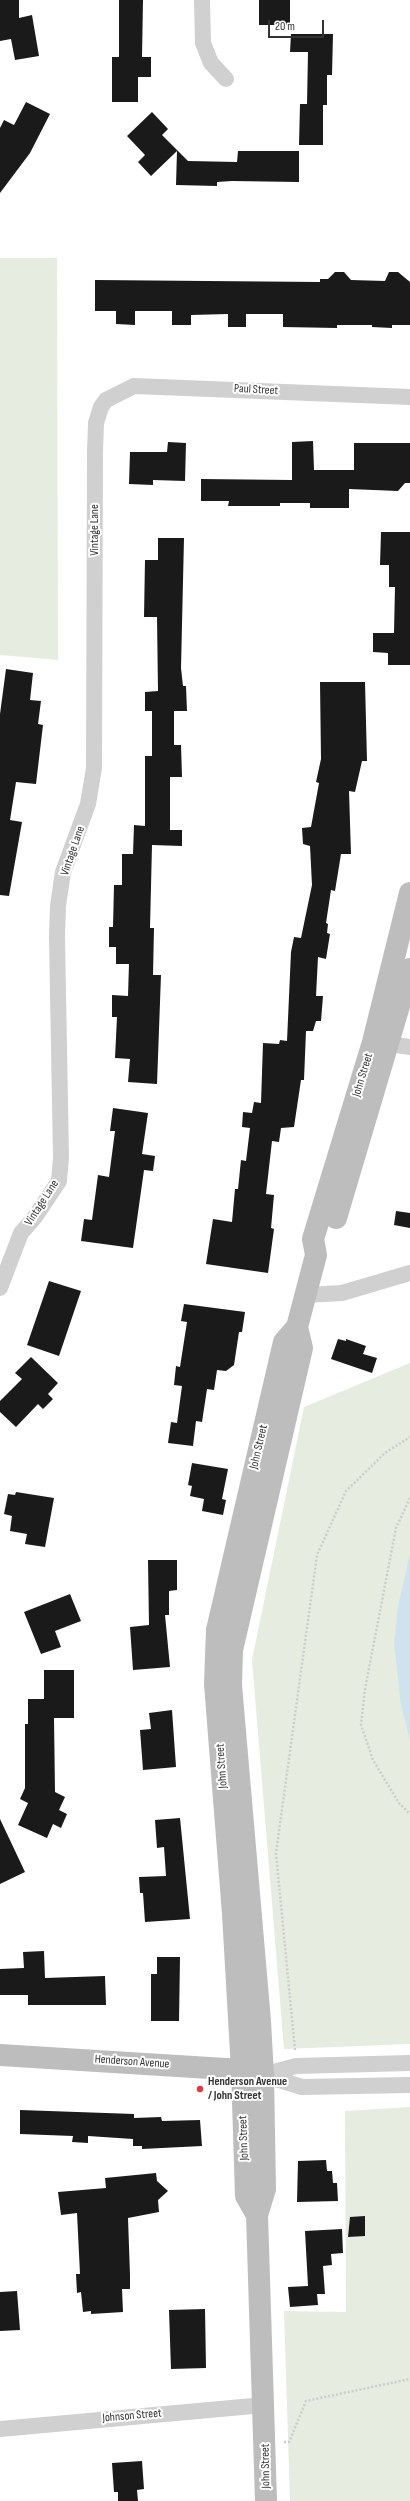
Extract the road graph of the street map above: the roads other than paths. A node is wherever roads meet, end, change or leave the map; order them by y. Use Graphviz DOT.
graph roads {
  1 [pos="202,0"];
  2 [pos="226,79"];
  3 [pos="410,397"];
  4 [pos="106,400"];
  5 [pos="410,893"];
  6 [pos="410,969"];
  7 [pos="391,1044"];
  8 [pos="410,1273"];
  9 [pos="0,1288"];
  10 [pos="306,1295"];
  11 [pos="297,1327"];
  12 [pos="0,2055"];
  13 [pos="410,2063"];
  14 [pos="242,2070"];
  15 [pos="263,2075"];
  16 [pos="410,2084"];
  17 [pos="257,2215"];
  18 [pos="264,2405"];
  19 [pos="0,2428"];
  20 [pos="266,2501"];
  1 -- 2 [label="street"];
  3 -- 4 [label="street, Paul Street"];
  4 -- 9 [label="street, Vintage Lane"];
  5 -- 7 [label="main road, John Street"];
  6 -- 7 [label="main road, John Street"];
  7 -- 10 [label="main road, John Street"];
  8 -- 10 [label="street"];
  10 -- 11 [label="main road, John Street"];
  11 -- 14 [label="main road, John Street"];
  11 -- 15 [label="main road, John Street"];
  12 -- 14 [label="main road, Henderson Avenue"];
  13 -- 15 [label="street, Henderson Avenue"];
  14 -- 15 [label="main road, Henderson Avenue"];
  14 -- 17 [label="main road, John Street"];
  15 -- 16 [label="street, Henderson Avenue"];
  15 -- 17 [label="main road, John Street"];
  17 -- 18 [label="main road, John Street"];
  18 -- 19 [label="street, Johnson Street"];
  18 -- 20 [label="main road, John Street"];
}
